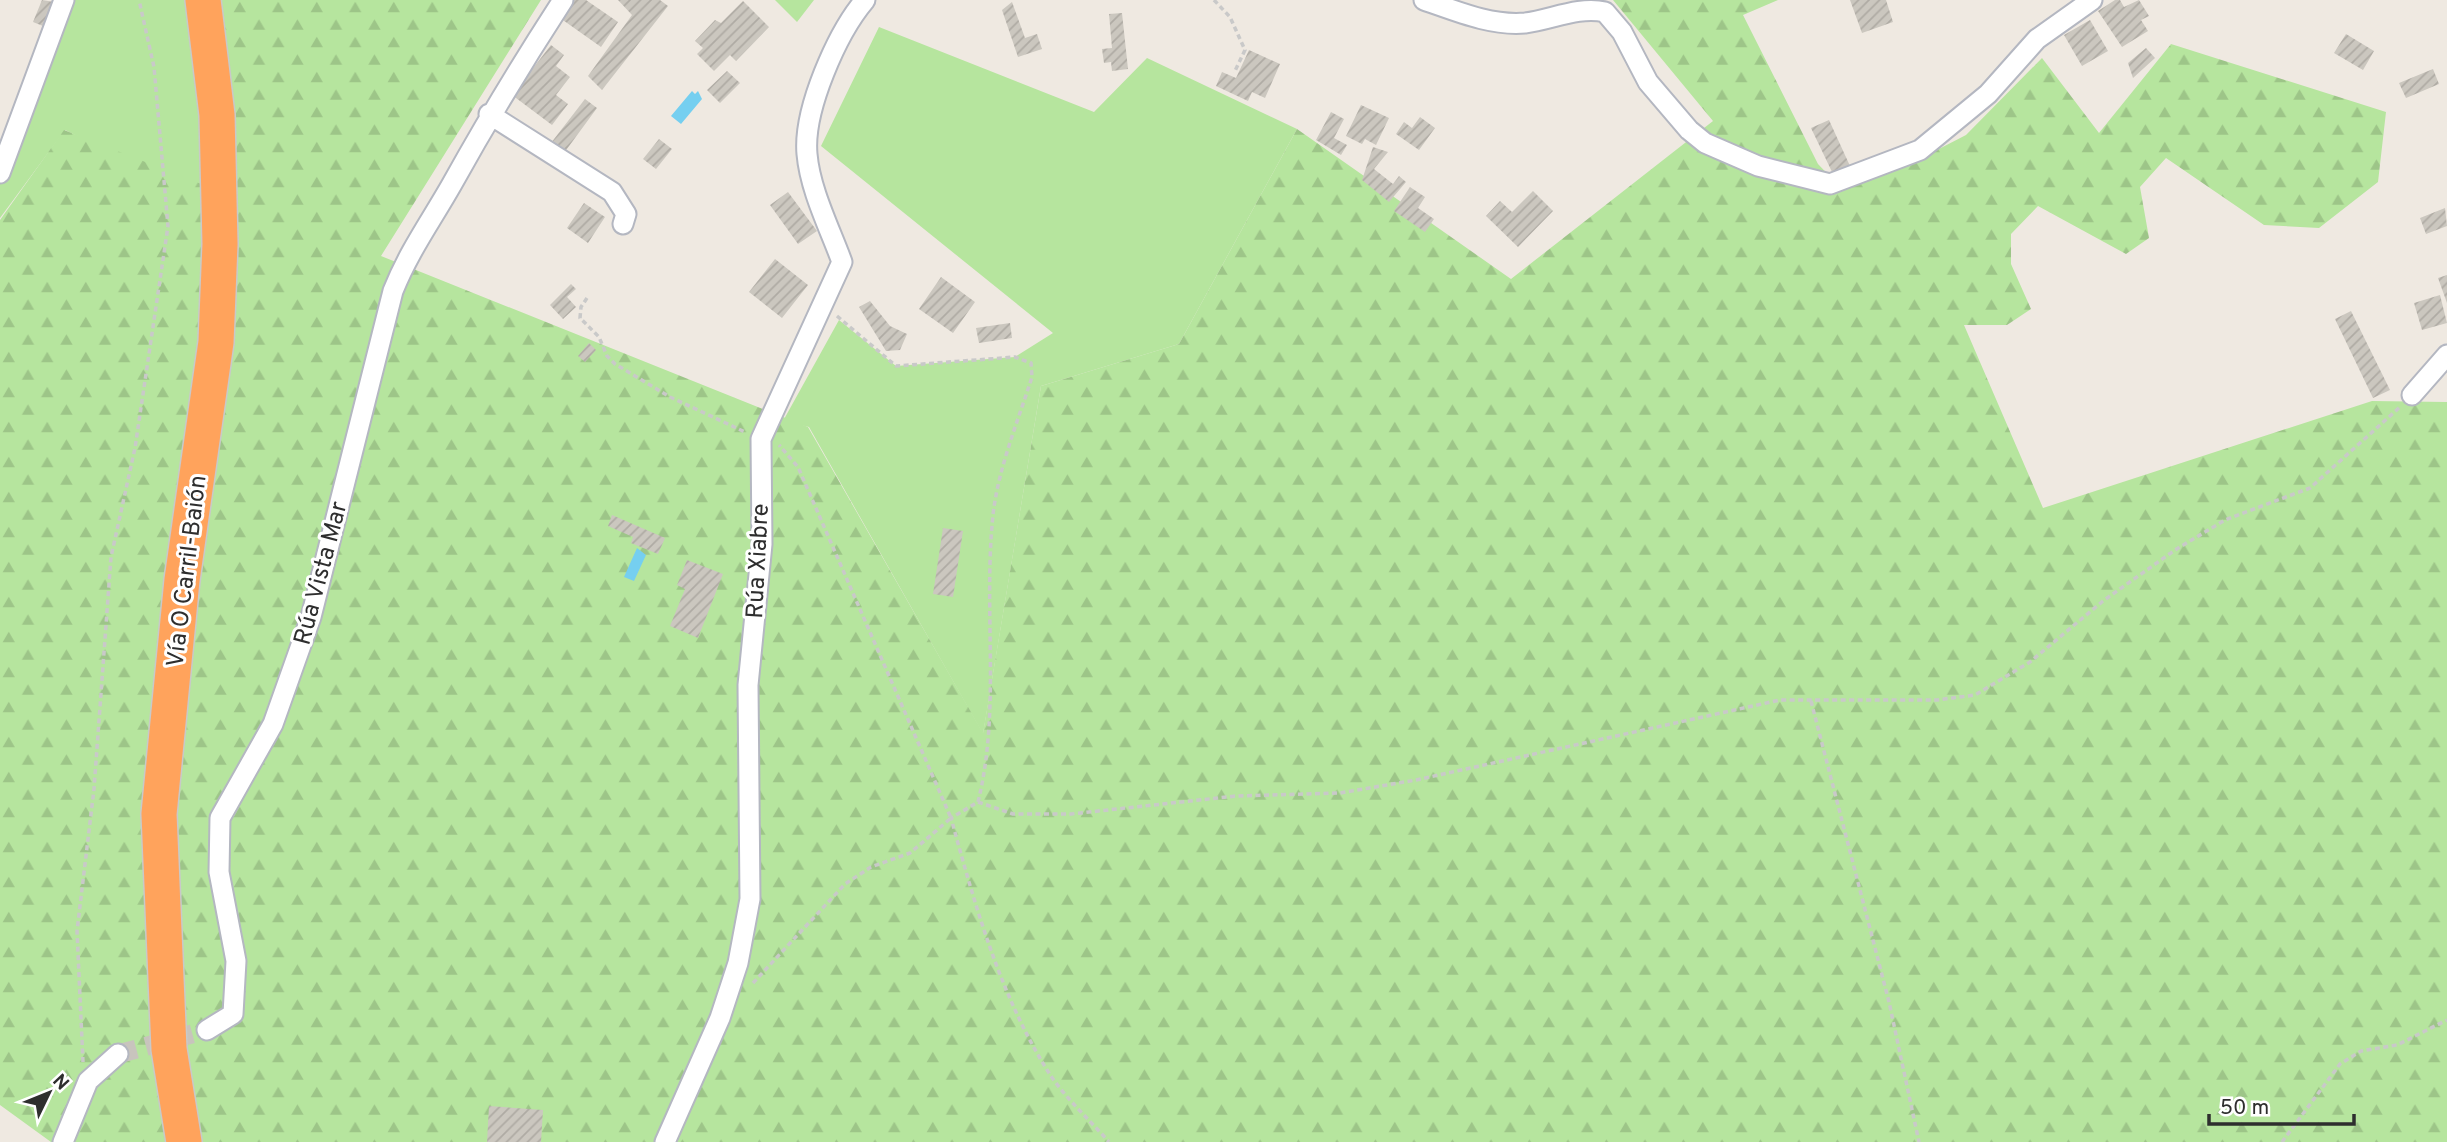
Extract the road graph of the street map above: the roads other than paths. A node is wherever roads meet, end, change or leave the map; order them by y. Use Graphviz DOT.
graph roads {
  1 [pos="64,0"];
  2 [pos="203,0"];
  3 [pos="563,0"];
  4 [pos="865,0"];
  5 [pos="1424,0"];
  6 [pos="2092,0"];
  7 [pos="489,114"];
  8 [pos="0,173"];
  9 [pos="623,224"];
  10 [pos="2447,355"];
  11 [pos="2412,395"];
  12 [pos="207,1030"];
  13 [pos="118,1054"];
  14 [pos="64,1142"];
  15 [pos="184,1142"];
  16 [pos="665,1142"];
  1 -- 8 [label="street"];
  2 -- 15 [label="highway, Vía O Carril-Baión"];
  3 -- 7 [label="street, Rúa Vista Mar"];
  4 -- 16 [label="street, Rúa Xiabre"];
  5 -- 6 [label="street"];
  7 -- 9 [label="street"];
  7 -- 12 [label="street, Rúa Vista Mar"];
  10 -- 11 [label="street"];
  13 -- 14 [label="street"];
}
